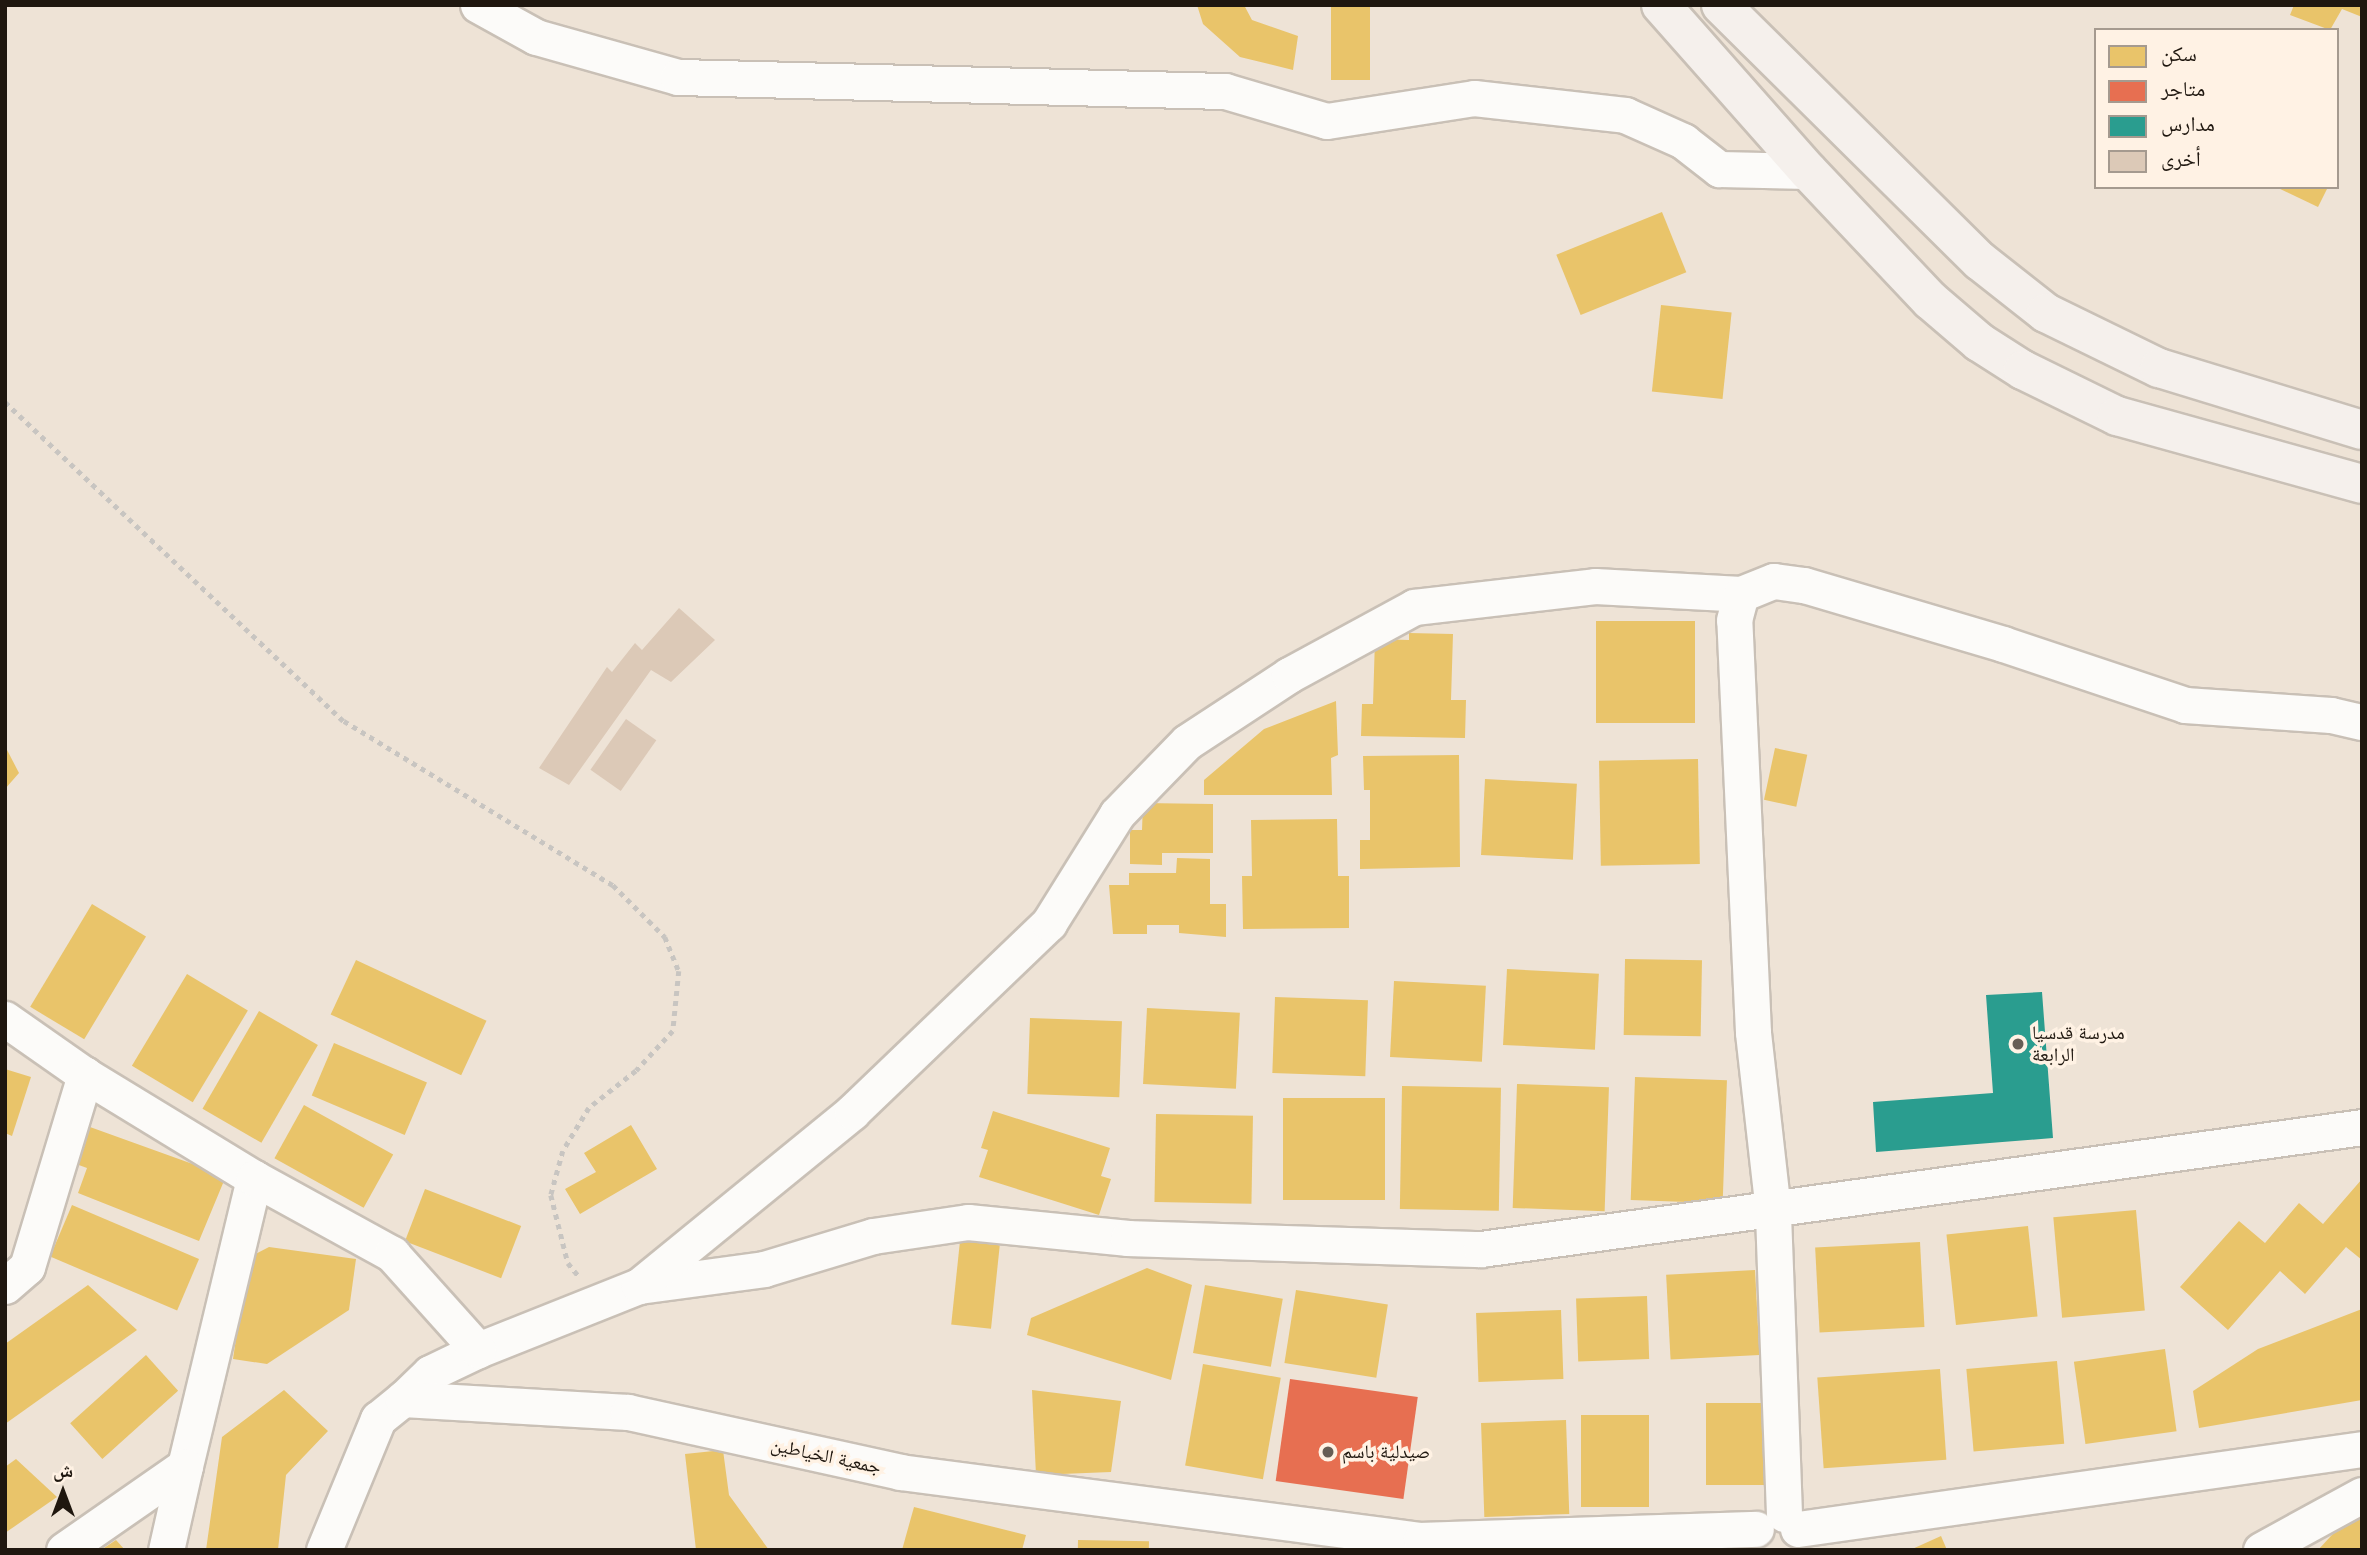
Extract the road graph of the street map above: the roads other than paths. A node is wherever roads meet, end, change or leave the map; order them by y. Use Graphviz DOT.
graph roads {
  1 [pos="478,5"];
  2 [pos="1661,5"];
  3 [pos="1721,5"];
  4 [pos="1808,171"];
  5 [pos="2362,430"];
  6 [pos="2362,484"];
  7 [pos="1741,594"];
  8 [pos="2362,722"];
  9 [pos="5,1019"];
  10 [pos="85,1075"];
  11 [pos="2362,1127"];
  12 [pos="254,1178"];
  13 [pos="1773,1210"];
  14 [pos="5,1286"];
  15 [pos="639,1286"];
  16 [pos="478,1350"];
  17 [pos="403,1399"];
  18 [pos="2362,1449"];
  19 [pos="185,1466"];
  20 [pos="2362,1495"];
  21 [pos="1779,1534"];
  22 [pos="1416,1545"];
  23 [pos="64,1550"];
  24 [pos="166,1550"];
  25 [pos="324,1550"];
  26 [pos="2261,1550"];
  1 -- 4 [label="street"];
  2 -- 4 [label="main road"];
  3 -- 5 [label="main road"];
  4 -- 6 [label="main road"];
  7 -- 8 [label="street"];
  7 -- 13 [label="street"];
  7 -- 15 [label="street"];
  9 -- 10 [label="street"];
  10 -- 12 [label="street"];
  10 -- 14 [label="street"];
  11 -- 13 [label="street"];
  12 -- 16 [label="street"];
  12 -- 19 [label="street"];
  13 -- 15 [label="street"];
  13 -- 21 [label="street"];
  15 -- 16 [label="street"];
  16 -- 17 [label="street"];
  17 -- 22 [label="street, جمعية الخياطين"];
  17 -- 25 [label="street"];
  18 -- 21 [label="street, جمعية الخياطين"];
  19 -- 23 [label="street"];
  19 -- 24 [label="street"];
  20 -- 26 [label="street"];
  21 -- 22 [label="street, جمعية الخياطين"];
}
